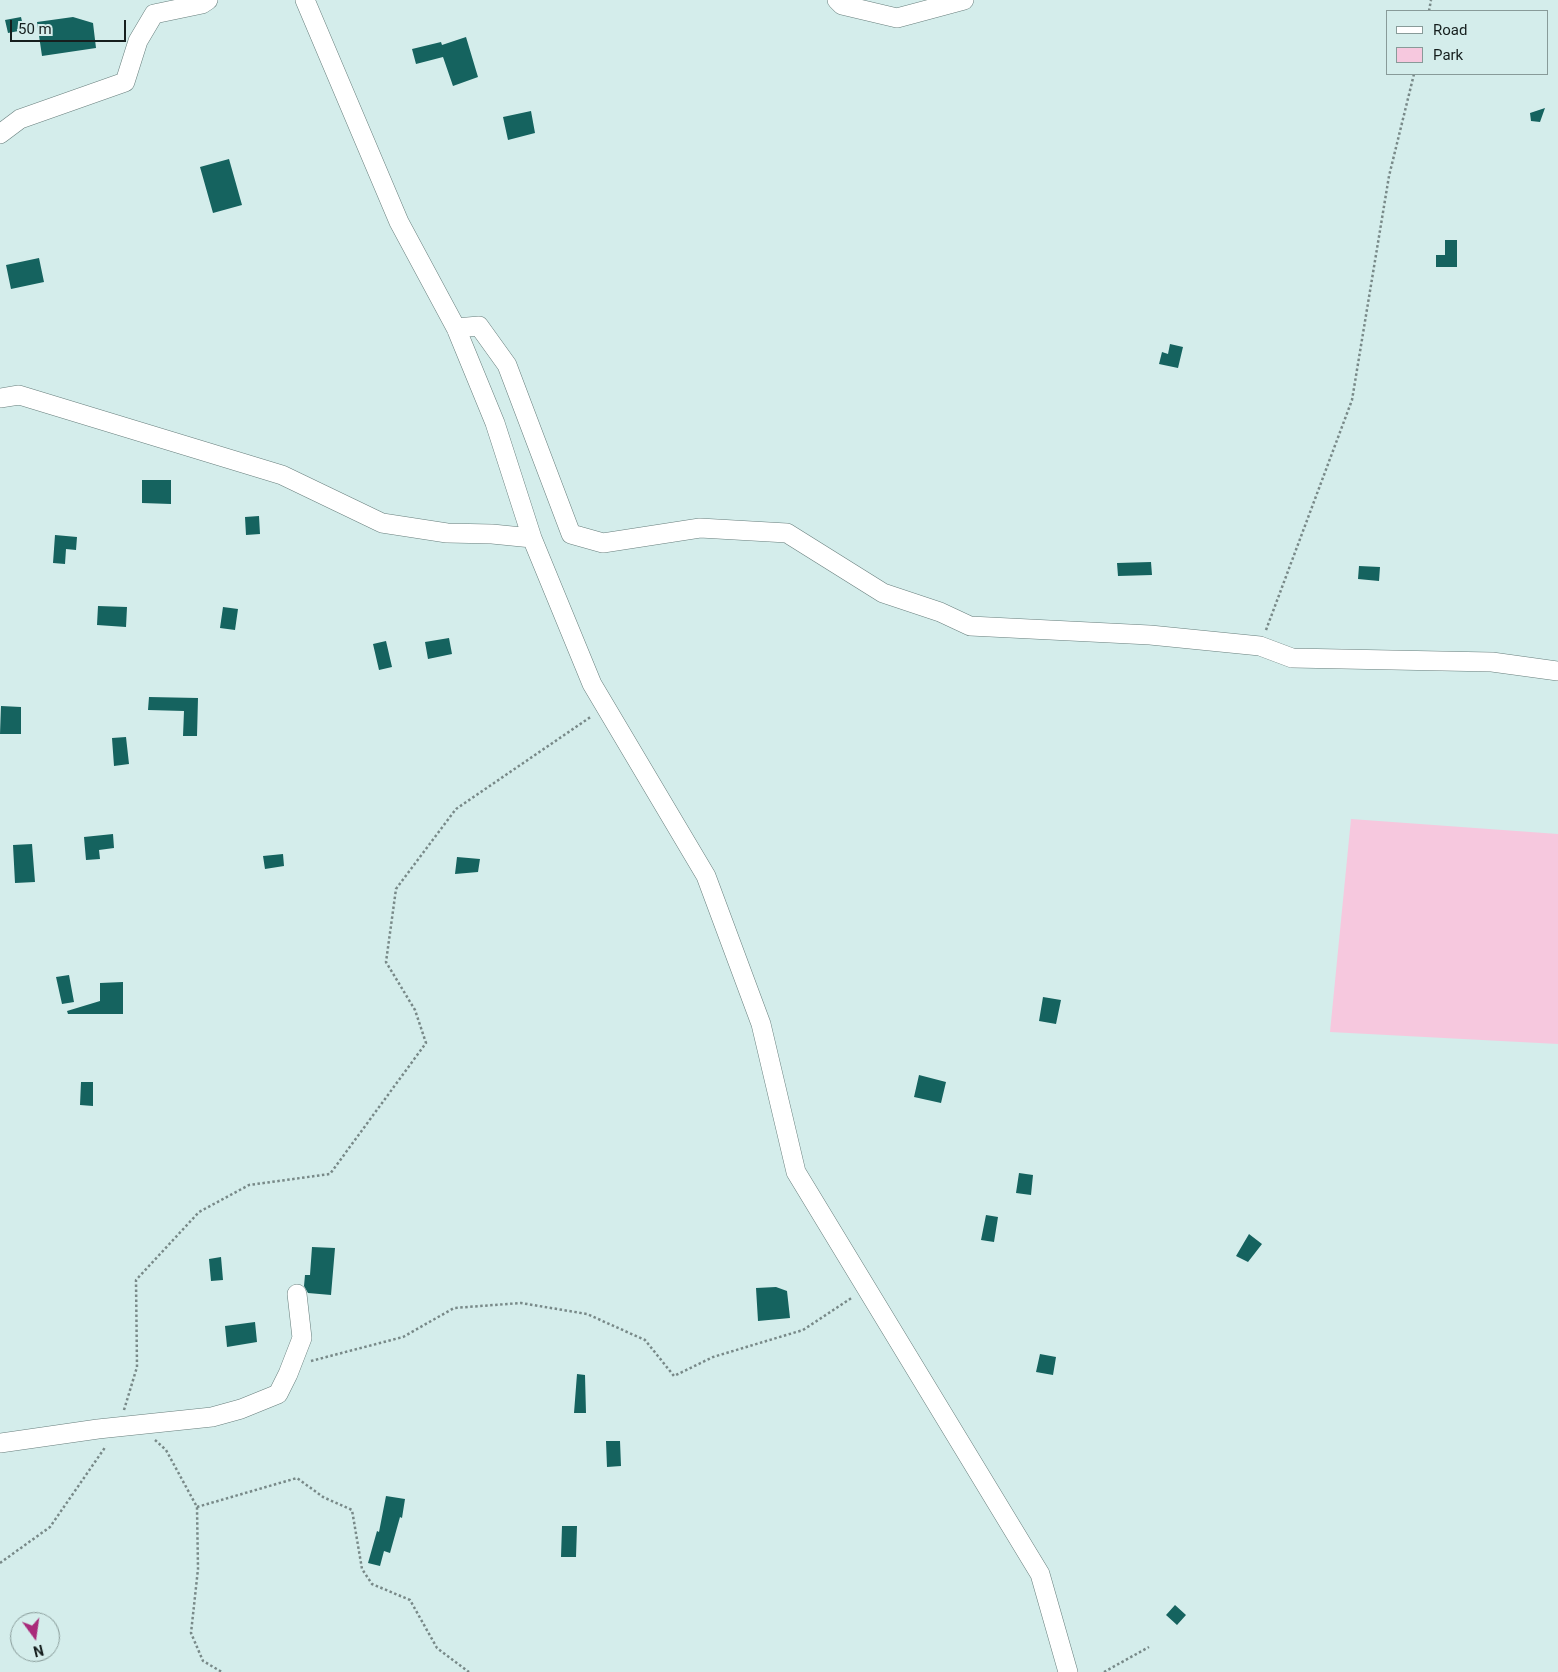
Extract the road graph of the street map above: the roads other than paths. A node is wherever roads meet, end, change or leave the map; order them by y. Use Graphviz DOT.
graph roads {
  1 [pos="208,0"];
  2 [pos="305,0"];
  3 [pos="838,0"];
  4 [pos="964,0"];
  5 [pos="0,134"];
  6 [pos="456,328"];
  7 [pos="0,385"];
  8 [pos="9,397"];
  9 [pos="532,538"];
  10 [pos="1558,671"];
  11 [pos="297,1294"];
  12 [pos="0,1443"];
  13 [pos="1068,1672"];
  1 -- 5 [label="street"];
  2 -- 6 [label="street"];
  3 -- 4 [label="street"];
  6 -- 9 [label="street"];
  6 -- 10 [label="street"];
  7 -- 8 [label="street"];
  8 -- 9 [label="street"];
  9 -- 13 [label="street"];
  11 -- 12 [label="street"];
}
